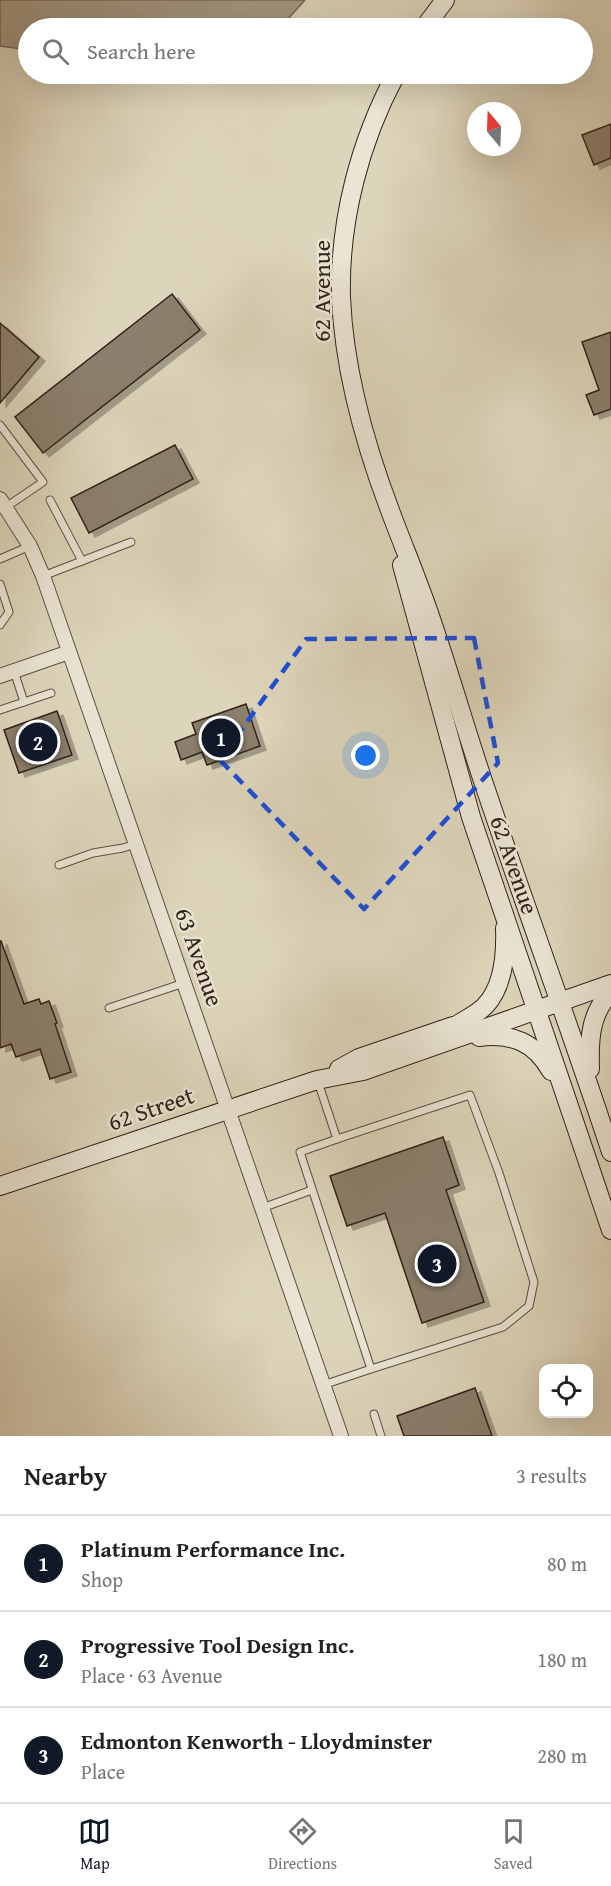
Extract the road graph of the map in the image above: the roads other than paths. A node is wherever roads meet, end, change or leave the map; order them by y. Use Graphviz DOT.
graph roads {
  1 [pos="445,0"];
  2 [pos="432,18"];
  3 [pos="391,84"];
  4 [pos="0,425"];
  5 [pos="50,500"];
  6 [pos="3,503"];
  7 [pos="390,511"];
  8 [pos="131,542"];
  9 [pos="30,546"];
  10 [pos="0,559"];
  11 [pos="82,561"];
  12 [pos="43,576"];
  13 [pos="0,584"];
  14 [pos="0,625"];
  15 [pos="69,652"];
  16 [pos="7,674"];
  17 [pos="51,693"];
  18 [pos="24,702"];
  19 [pos="0,710"];
  20 [pos="136,844"];
  21 [pos="59,865"];
  22 [pos="505,912"];
  23 [pos="611,973"];
  24 [pos="184,983"];
  25 [pos="611,984"];
  26 [pos="611,992"];
  27 [pos="559,997"];
  28 [pos="536,1005"];
  29 [pos="109,1008"];
  30 [pos="457,1025"];
  31 [pos="447,1042"];
  32 [pos="317,1080"];
  33 [pos="591,1091"];
  34 [pos="566,1096"];
  35 [pos="228,1108"];
  36 [pos="337,1139"];
  37 [pos="611,1152"];
  38 [pos="0,1186"];
  39 [pos="312,1190"];
  40 [pos="262,1208"];
  41 [pos="611,1230"];
  42 [pos="371,1369"];
  43 [pos="322,1385"];
  44 [pos="374,1414"];
  45 [pos="341,1436"];
  46 [pos="381,1436"];
  1 -- 2 [label="main road"];
  3 -- 7 [label="main road, 62 Avenue"];
  4 -- 6 [label="lane"];
  5 -- 11 [label="lane"];
  6 -- 9 [label="street, 63 Avenue"];
  7 -- 22 [label="main road, 62 Avenue"];
  7 -- 27 [label="main road, 62 Avenue"];
  8 -- 11 [label="lane"];
  9 -- 10 [label="lane"];
  9 -- 12 [label="street, 63 Avenue"];
  11 -- 12 [label="lane"];
  12 -- 15 [label="street, 63 Avenue"];
  13 -- 14 [label="lane"];
  15 -- 16 [label="street"];
  15 -- 20 [label="street, 63 Avenue"];
  16 -- 18 [label="lane"];
  17 -- 18 [label="lane"];
  18 -- 19 [label="lane"];
  20 -- 21 [label="lane"];
  20 -- 24 [label="street, 63 Avenue"];
  22 -- 28 [label="main road, 62 Avenue"];
  22 -- 30 [label="main road"];
  23 -- 27 [label="main road, 62 Street"];
  24 -- 29 [label="lane"];
  24 -- 35 [label="street, 63 Avenue"];
  25 -- 27 [label="main road, 62 Street"];
  26 -- 33 [label="main road"];
  27 -- 28 [label="main road, 62 Street"];
  27 -- 33 [label="main road, 62 Avenue"];
  28 -- 30 [label="main road, 62 Street"];
  28 -- 31 [label="main road, 62 Street"];
  28 -- 34 [label="main road, 62 Avenue"];
  30 -- 32 [label="main road, 62 Street"];
  31 -- 32 [label="main road, 62 Street"];
  31 -- 34 [label="main road"];
  32 -- 35 [label="main road, 62 Street"];
  32 -- 36 [label="lane"];
  33 -- 37 [label="main road, 62 Avenue"];
  34 -- 41 [label="main road, 62 Avenue"];
  35 -- 38 [label="main road, 62 Street"];
  35 -- 40 [label="street, 63 Avenue"];
  36 -- 39 [label="lane"];
  36 -- 42 [label="lane"];
  39 -- 40 [label="lane"];
  39 -- 42 [label="lane"];
  40 -- 43 [label="street, 63 Avenue"];
  42 -- 43 [label="lane"];
  43 -- 45 [label="street, 63 Avenue"];
  44 -- 46 [label="lane"];
}
